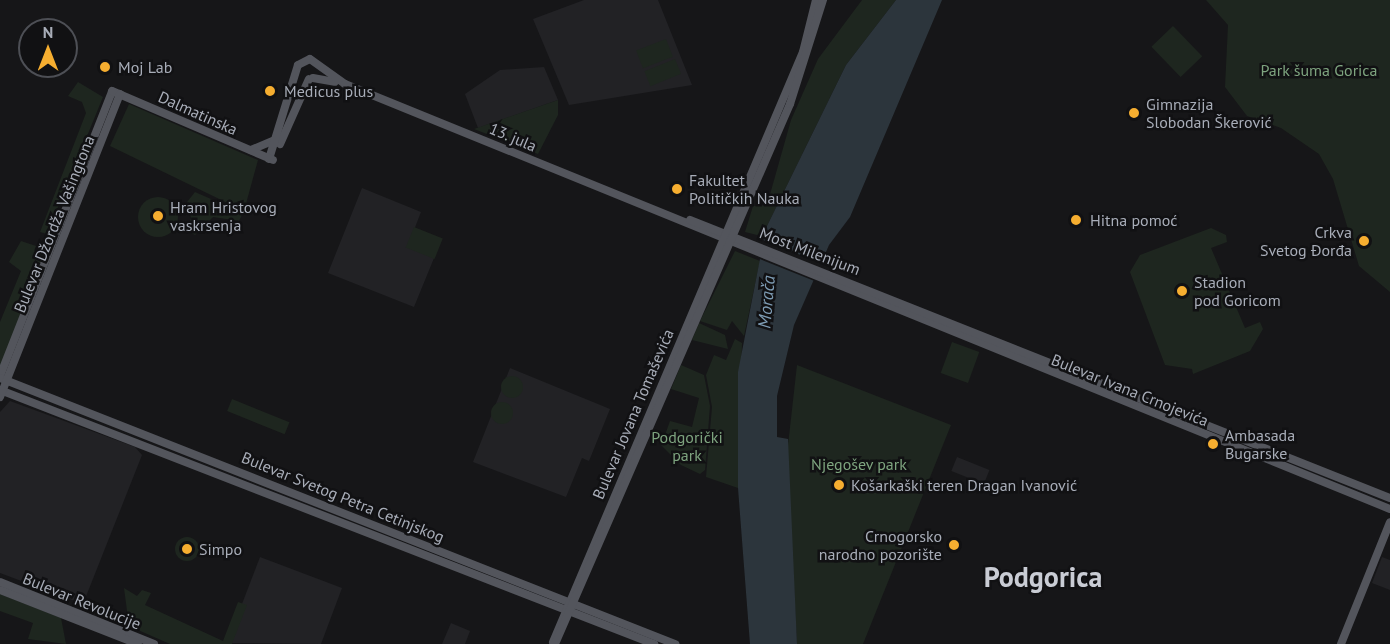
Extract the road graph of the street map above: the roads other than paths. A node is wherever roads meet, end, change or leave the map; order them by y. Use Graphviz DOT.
graph roads {
  1 [pos="816,0"];
  2 [pos="823,0"];
  3 [pos="318,67"];
  4 [pos="298,74"];
  5 [pos="311,79"];
  6 [pos="343,83"];
  7 [pos="116,93"];
  8 [pos="276,139"];
  9 [pos="247,150"];
  10 [pos="271,160"];
  11 [pos="728,237"];
  12 [pos="744,243"];
  13 [pos="863,290"];
  14 [pos="2,378"];
  15 [pos="1,393"];
  16 [pos="1390,498"];
  17 [pos="1390,509"];
  18 [pos="1390,522"];
  19 [pos="0,582"];
  20 [pos="0,590"];
  21 [pos="572,603"];
  22 [pos="568,611"];
  23 [pos="138,644"];
  24 [pos="154,644"];
  25 [pos="554,644"];
  26 [pos="654,644"];
  27 [pos="675,644"];
  28 [pos="1341,644"];
  1 -- 11 [label="main road"];
  2 -- 11 [label="main road"];
  3 -- 4 [label="main road"];
  3 -- 5 [label="main road"];
  3 -- 6 [label="main road"];
  4 -- 5 [label="main road"];
  4 -- 8 [label="main road"];
  5 -- 6 [label="main road"];
  5 -- 10 [label="main road"];
  6 -- 11 [label="main road, 13. jula"];
  7 -- 9 [label="main road, Dalmatinska"];
  7 -- 14 [label="main road, Bulevar Džordža Vašingtona"];
  8 -- 9 [label="main road"];
  8 -- 10 [label="main road"];
  9 -- 10 [label="main road, Dalmatinska"];
  11 -- 12 [label="main road, 13. jula"];
  11 -- 21 [label="main road, Bulevar Jovana Tomaševića"];
  12 -- 13 [label="main road, Most Milenijum"];
  13 -- 16 [label="main road, Bulevar Ivana Crnojevića"];
  13 -- 17 [label="main road, Bulevar Ivana Crnojevića"];
  14 -- 15 [label="main road, Bulevar Džordža Vašingtona"];
  14 -- 21 [label="main road, Bulevar Svetog Petra Cetinjskog"];
  15 -- 22 [label="main road, Bulevar Svetog Petra Cetinjskog"];
  18 -- 28 [label="main road"];
  19 -- 24 [label="main road, Bulevar Revolucije"];
  20 -- 23 [label="main road, Bulevar Revolucije"];
  21 -- 22 [label="main road, Bulevar Jovana Tomaševića"];
  21 -- 27 [label="main road, Bulevar Svetog Petra Cetinjskog"];
  22 -- 25 [label="main road, Bulevar Jovana Tomaševića"];
  22 -- 26 [label="main road, Bulevar Svetog Petra Cetinjskog"];
}
